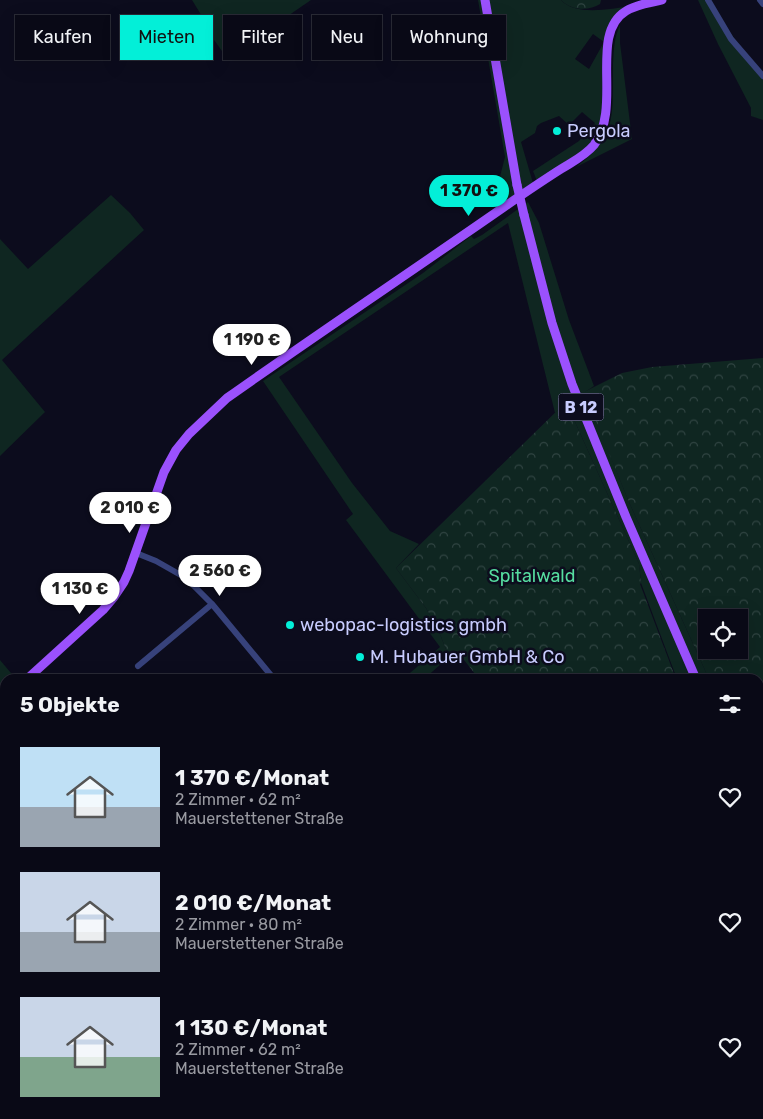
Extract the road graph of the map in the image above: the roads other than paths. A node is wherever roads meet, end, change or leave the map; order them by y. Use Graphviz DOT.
graph roads {
  1 [pos="485,0"];
  2 [pos="662,0"];
  3 [pos="708,0"];
  4 [pos="760,0"];
  5 [pos="763,4"];
  6 [pos="763,76"];
  7 [pos="136,553"];
  8 [pos="195,566"];
  9 [pos="186,578"];
  10 [pos="212,604"];
  11 [pos="138,666"];
  12 [pos="33,674"];
  13 [pos="270,674"];
  14 [pos="694,674"];
  1 -- 14 [label="main road, B 12, bridge"];
  2 -- 7 [label="main road"];
  3 -- 6 [label="street"];
  4 -- 5 [label="street"];
  7 -- 9 [label="street"];
  7 -- 12 [label="main road"];
  8 -- 9 [label="street"];
  9 -- 10 [label="street"];
  10 -- 11 [label="street"];
  10 -- 13 [label="street"];
}
